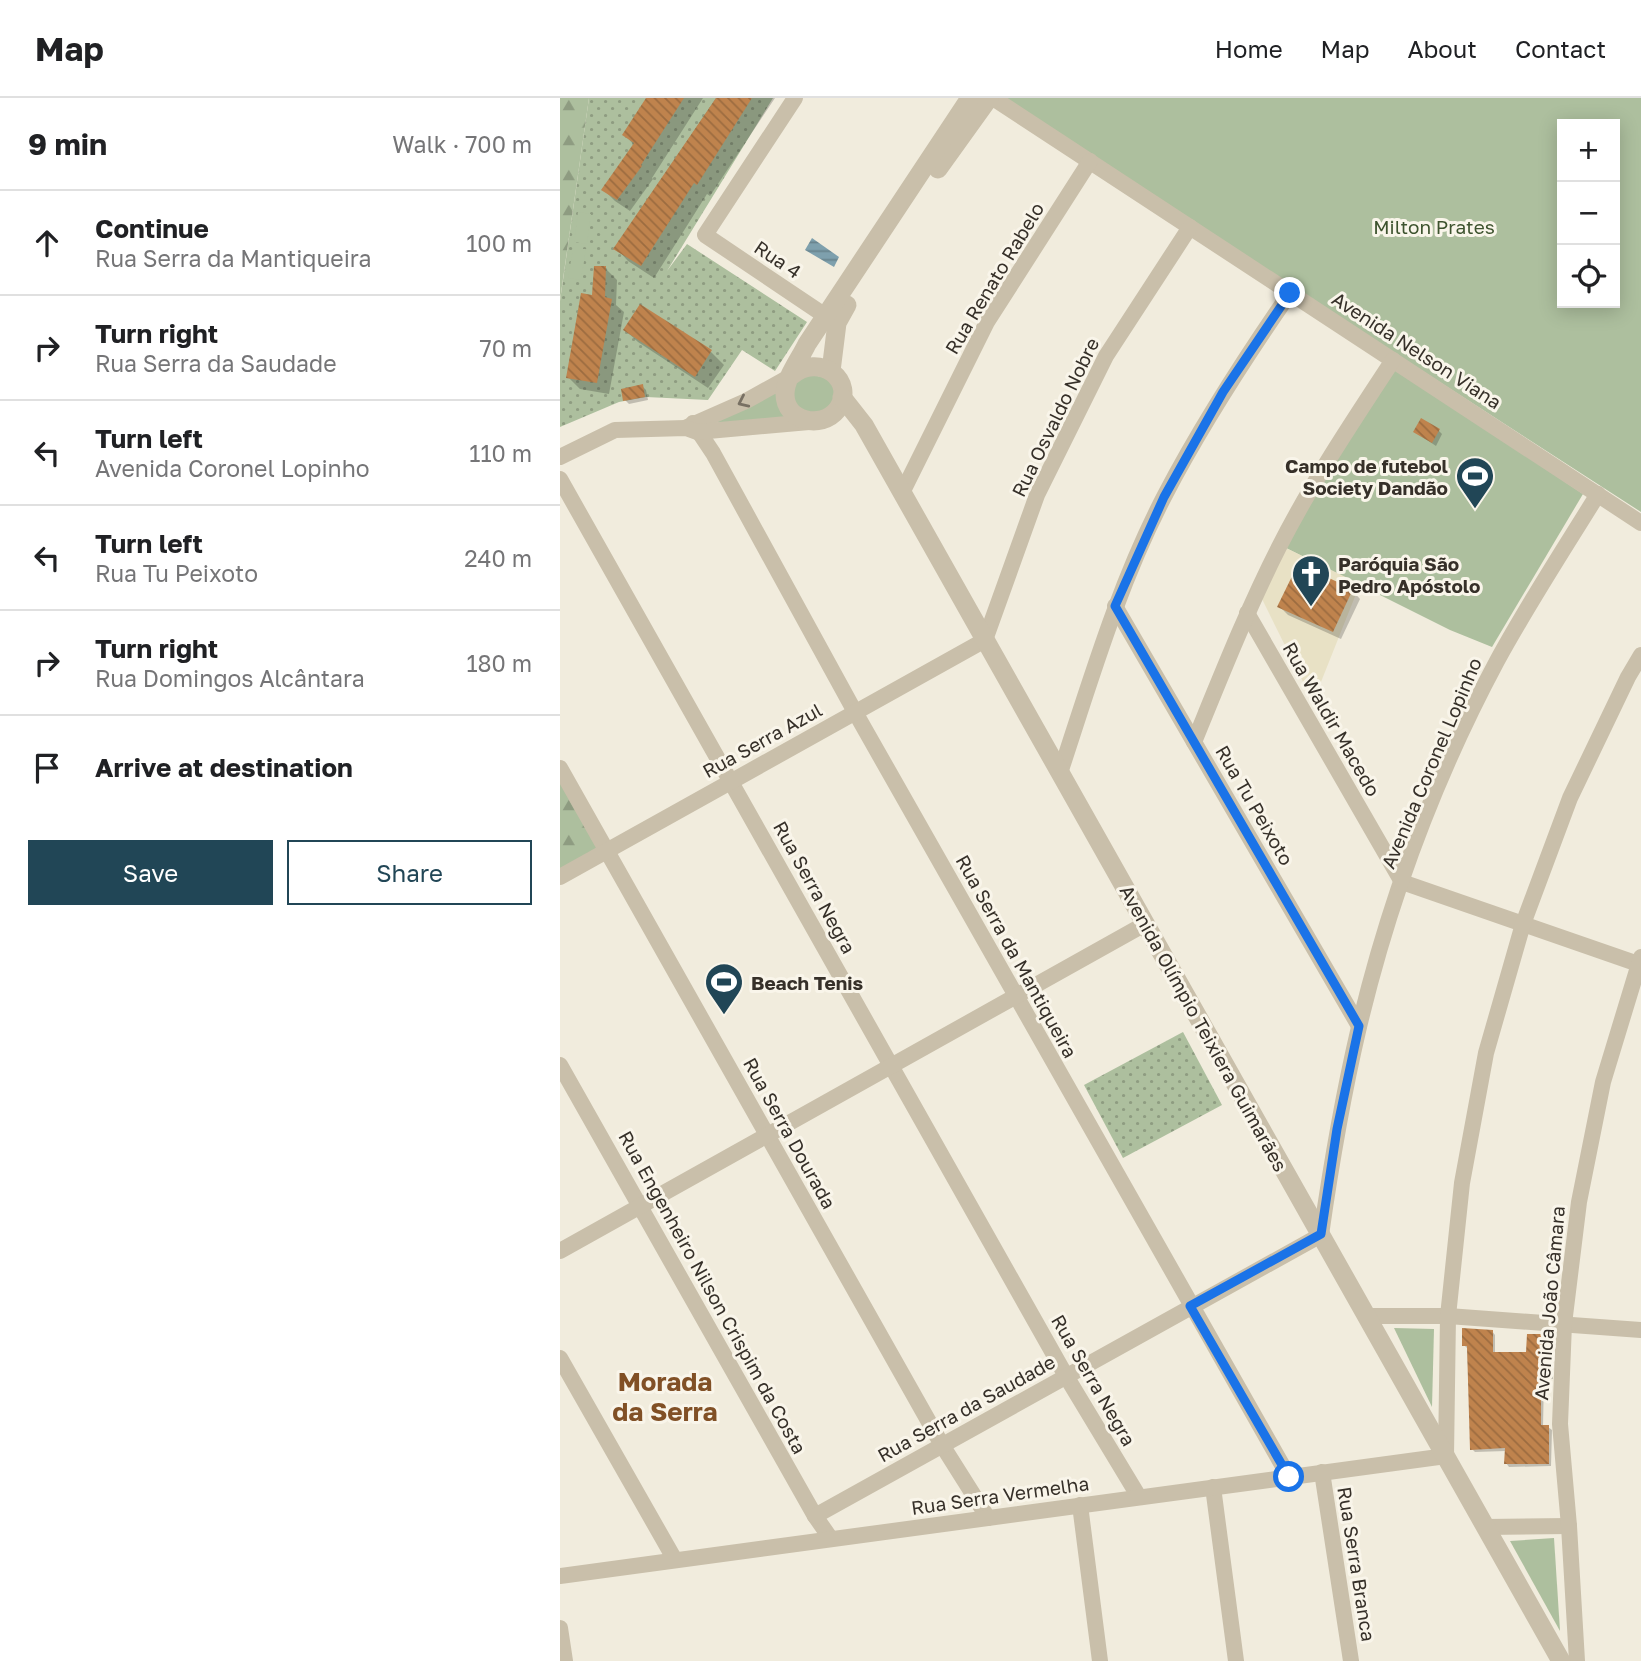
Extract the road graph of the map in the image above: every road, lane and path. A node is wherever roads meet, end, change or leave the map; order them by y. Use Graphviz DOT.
graph roads {
  1 [pos="795,98"];
  2 [pos="970,98"];
  3 [pos="991,98"];
  4 [pos="1090,161"];
  5 [pos="904,208"];
  6 [pos="1190,227"];
  7 [pos="1290,293"];
  8 [pos="827,317"];
  9 [pos="1393,360"];
  10 [pos="831,371"];
  11 [pos="791,376"];
  12 [pos="842,397"];
  13 [pos="813,422"];
  14 [pos="864,425"];
  15 [pos="697,426"];
  16 [pos="560,457"];
  17 [pos="560,479"];
  18 [pos="902,493"];
  19 [pos="1598,494"];
  20 [pos="1641,523"];
  21 [pos="1115,606"];
  22 [pos="1247,613"];
  23 [pos="985,640"];
  24 [pos="1641,656"];
  25 [pos="855,712"];
  26 [pos="1194,742"];
  27 [pos="560,768"];
  28 [pos="1060,773"];
  29 [pos="731,782"];
  30 [pos="607,851"];
  31 [pos="560,877"];
  32 [pos="1402,882"];
  33 [pos="1145,924"];
  34 [pos="1523,924"];
  35 [pos="1640,962"];
  36 [pos="1016,997"];
  37 [pos="1359,1026"];
  38 [pos="560,1065"];
  39 [pos="892,1066"];
  40 [pos="767,1135"];
  41 [pos="640,1206"];
  42 [pos="1321,1234"];
  43 [pos="560,1251"];
  44 [pos="1190,1306"];
  45 [pos="1366,1316"];
  46 [pos="1448,1316"];
  47 [pos="1564,1324"];
  48 [pos="1641,1330"];
  49 [pos="560,1359"];
  50 [pos="1066,1376"];
  51 [pos="942,1445"];
  52 [pos="1446,1456"];
  53 [pos="1322,1472"];
  54 [pos="1289,1477"];
  55 [pos="1213,1487"];
  56 [pos="1139,1497"];
  57 [pos="1080,1505"];
  58 [pos="815,1516"];
  59 [pos="988,1518"];
  60 [pos="1569,1526"];
  61 [pos="1485,1527"];
  62 [pos="831,1539"];
  63 [pos="676,1560"];
  64 [pos="560,1576"];
  65 [pos="560,1628"];
  66 [pos="565,1661"];
  67 [pos="1100,1661"];
  68 [pos="1236,1661"];
  69 [pos="1351,1661"];
  70 [pos="1561,1661"];
  71 [pos="1577,1661"];
  1 -- 8 [label="street, Rua 4"];
  2 -- 5 [label="street"];
  3 -- 4 [label="street, Avenida Nelson Viana"];
  3 -- 5 [label="street"];
  4 -- 6 [label="street, Avenida Nelson Viana"];
  4 -- 18 [label="street, Rua Renato Rabelo"];
  5 -- 8 [label="street"];
  5 -- 10 [label="street"];
  6 -- 7 [label="street, Avenida Nelson Viana"];
  6 -- 23 [label="street, Rua Osvaldo Nobre"];
  7 -- 9 [label="street, Avenida Nelson Viana"];
  7 -- 21 [label="street"];
  8 -- 11 [label="street"];
  9 -- 19 [label="street, Avenida Nelson Viana"];
  9 -- 22 [label="street"];
  10 -- 11 [label="street"];
  10 -- 12 [label="street"];
  11 -- 13 [label="street"];
  11 -- 15 [label="street, one-way"];
  12 -- 13 [label="street"];
  12 -- 14 [label="street, Avenida Olímpio Teixiera Guimarães"];
  13 -- 14 [label="street"];
  13 -- 15 [label="street"];
  14 -- 18 [label="street, Avenida Olímpio Teixiera Guimarães"];
  15 -- 16 [label="street"];
  15 -- 25 [label="street, Rua Serra da Mantiqueira"];
  17 -- 29 [label="street, Rua Serra Negra"];
  18 -- 23 [label="street, Avenida Olímpio Teixiera Guimarães"];
  19 -- 20 [label="street, Avenida Nelson Viana"];
  19 -- 32 [label="street, Avenida Coronel Lopinho"];
  21 -- 26 [label="street, Rua Tu Peixoto"];
  21 -- 28 [label="street"];
  22 -- 26 [label="street"];
  22 -- 32 [label="street, Rua Waldir Macedo"];
  23 -- 25 [label="street, Rua Serra Azul"];
  23 -- 28 [label="street, Avenida Olímpio Teixiera Guimarães"];
  24 -- 34 [label="street"];
  25 -- 29 [label="street, Rua Serra Azul"];
  25 -- 36 [label="street, Rua Serra da Mantiqueira"];
  26 -- 37 [label="street, Rua Tu Peixoto"];
  27 -- 30 [label="street, Rua Serra Dourada"];
  28 -- 33 [label="street, Avenida Olímpio Teixiera Guimarães"];
  29 -- 30 [label="street, Rua Serra Azul"];
  29 -- 39 [label="street, Rua Serra Negra"];
  30 -- 31 [label="street, Rua Serra Azul"];
  30 -- 40 [label="street, Rua Serra Dourada"];
  32 -- 34 [label="street"];
  32 -- 37 [label="street, Avenida Coronel Lopinho"];
  33 -- 36 [label="street"];
  33 -- 42 [label="street, Avenida Olímpio Teixiera Guimarães"];
  34 -- 35 [label="street"];
  34 -- 46 [label="street"];
  35 -- 47 [label="street, Avenida João Câmara"];
  36 -- 39 [label="street"];
  36 -- 44 [label="street, Rua Serra da Mantiqueira"];
  37 -- 42 [label="street, Avenida Coronel Lopinho"];
  38 -- 41 [label="street, Rua Engenheiro Nilson Crispim da Costa"];
  39 -- 40 [label="street"];
  39 -- 50 [label="street, Rua Serra Negra"];
  40 -- 41 [label="street"];
  40 -- 51 [label="street, Rua Serra Dourada"];
  41 -- 43 [label="street"];
  41 -- 58 [label="street, Rua Engenheiro Nilson Crispim da Costa"];
  42 -- 44 [label="street, Rua Serra da Saudade"];
  42 -- 45 [label="street, Avenida Olímpio Teixiera Guimarães"];
  44 -- 50 [label="street, Rua Serra da Saudade"];
  44 -- 54 [label="street, Rua Serra da Mantiqueira"];
  45 -- 46 [label="street"];
  45 -- 52 [label="street, Avenida Olímpio Teixiera Guimarães"];
  46 -- 47 [label="street"];
  46 -- 52 [label="street"];
  47 -- 48 [label="street"];
  47 -- 60 [label="street, Avenida João Câmara"];
  49 -- 63 [label="street"];
  50 -- 51 [label="street, Rua Serra da Saudade"];
  50 -- 56 [label="street, Rua Serra Negra"];
  51 -- 58 [label="street, Rua Serra da Saudade"];
  51 -- 59 [label="street, Rua Serra Dourada"];
  52 -- 53 [label="street, Rua Serra Vermelha"];
  52 -- 61 [label="street, Avenida Olímpio Teixiera Guimarães"];
  53 -- 54 [label="street, Rua Serra Vermelha"];
  53 -- 69 [label="street, Rua Serra Branca"];
  54 -- 55 [label="street, Rua Serra Vermelha"];
  55 -- 56 [label="street, Rua Serra Vermelha"];
  55 -- 68 [label="street"];
  56 -- 57 [label="street, Rua Serra Vermelha"];
  57 -- 59 [label="street, Rua Serra Vermelha"];
  57 -- 67 [label="street"];
  58 -- 62 [label="street, Rua Engenheiro Nilson Crispim da Costa"];
  59 -- 62 [label="street, Rua Serra Vermelha"];
  60 -- 61 [label="street"];
  60 -- 71 [label="street, Avenida João Câmara"];
  61 -- 70 [label="street, Avenida Olímpio Teixiera Guimarães"];
  62 -- 63 [label="street, Rua Serra Vermelha"];
  63 -- 64 [label="street, Rua Serra Vermelha"];
  65 -- 66 [label="street"];
}
